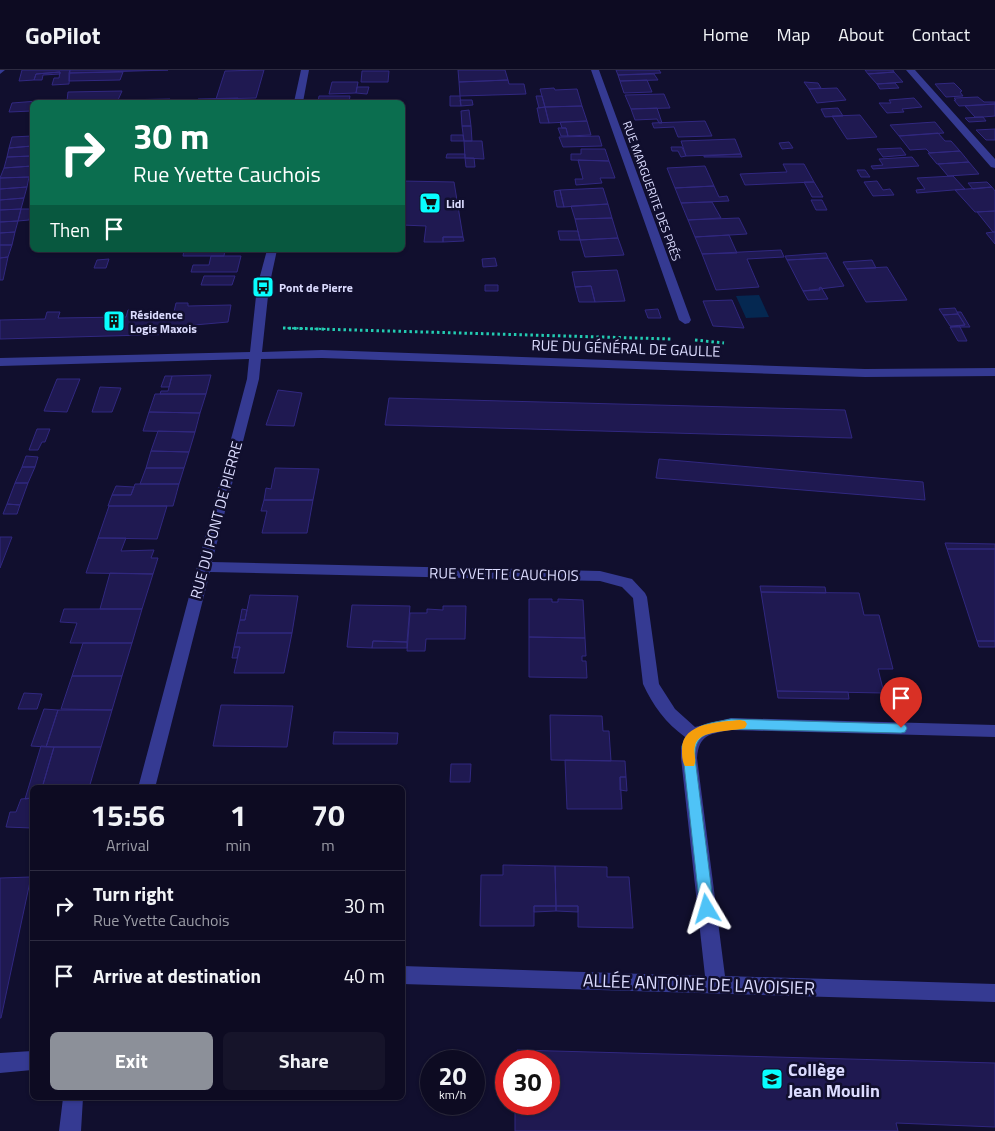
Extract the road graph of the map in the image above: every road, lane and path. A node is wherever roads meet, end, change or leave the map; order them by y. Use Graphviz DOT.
graph roads {
  1 [pos="305,70"];
  2 [pos="595,70"];
  3 [pos="910,70"];
  4 [pos="298,100"];
  5 [pos="995,165"];
  6 [pos="272,252"];
  7 [pos="685,320"];
  8 [pos="260,328"];
  9 [pos="674,339"];
  10 [pos="694,340"];
  11 [pos="726,343"];
  12 [pos="256,355"];
  13 [pos="0,362"];
  14 [pos="995,372"];
  15 [pos="204,567"];
  16 [pos="995,731"];
  17 [pos="694,735"];
  18 [pos="147,785"];
  19 [pos="405,975"];
  20 [pos="716,984"];
  21 [pos="995,992"];
  22 [pos="30,1062"];
  23 [pos="0,1063"];
  24 [pos="73,1100"];
  25 [pos="70,1131"];
  1 -- 4 [label="street"];
  2 -- 7 [label="street, RUE MARGUERITE DES PRÉS"];
  3 -- 5 [label="street"];
  6 -- 8 [label="street, RUE DU PONT DE PIERRE"];
  8 -- 9 [label="path"];
  8 -- 12 [label="street, RUE DU PONT DE PIERRE"];
  10 -- 11 [label="path"];
  12 -- 13 [label="street, RUE DU GÉNÉRAL DE GAULLE"];
  12 -- 14 [label="street, RUE DU GÉNÉRAL DE GAULLE"];
  12 -- 15 [label="street, RUE DU PONT DE PIERRE"];
  15 -- 17 [label="street, RUE YVETTE CAUCHOIS"];
  15 -- 18 [label="street, RUE DU PONT DE PIERRE"];
  16 -- 17 [label="street"];
  17 -- 20 [label="street"];
  19 -- 20 [label="street, ALLÉE ANTOINE DE LAVOISIER"];
  20 -- 21 [label="street, ALLÉE ANTOINE DE LAVOISIER"];
  22 -- 23 [label="street"];
  24 -- 25 [label="street"];
}
